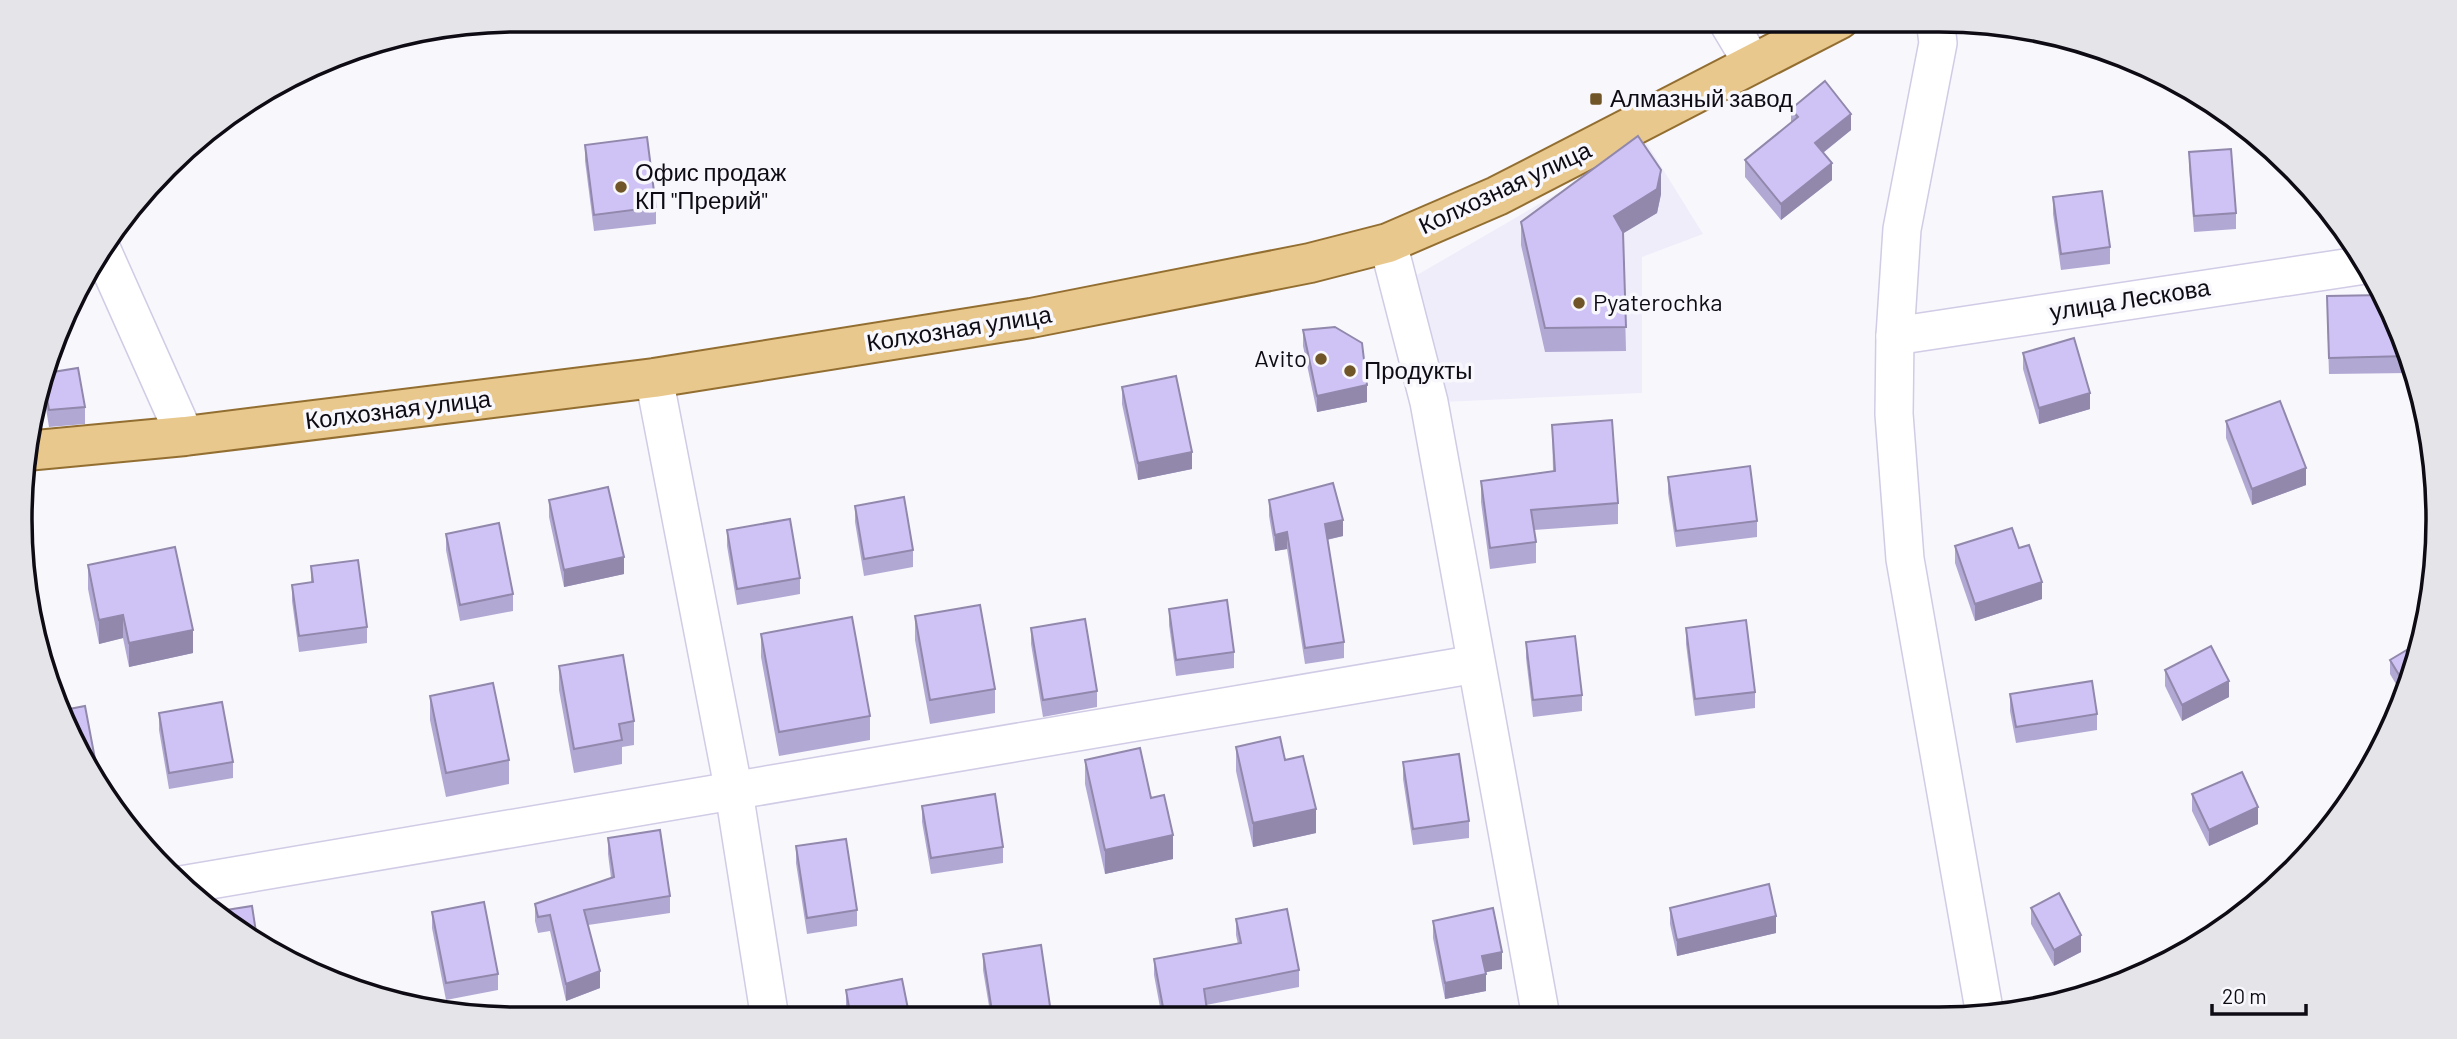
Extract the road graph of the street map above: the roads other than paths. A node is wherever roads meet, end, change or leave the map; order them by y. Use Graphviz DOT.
graph roads {
  1 [pos="1734,32"];
  2 [pos="1815,32"];
  3 [pos="1937,32"];
  4 [pos="1753,64"];
  5 [pos="1388,243"];
  6 [pos="106,260"];
  7 [pos="2354,267"];
  8 [pos="1895,336"];
  9 [pos="654,379"];
  10 [pos="185,436"];
  11 [pos="37,450"];
  12 [pos="1476,664"];
  13 [pos="734,792"];
  14 [pos="194,883"];
  15 [pos="1983,1005"];
  16 [pos="768,1007"];
  17 [pos="1536,1007"];
  1 -- 4 [label="street"];
  2 -- 4 [label="main road, Колхозная улица"];
  3 -- 8 [label="street"];
  4 -- 5 [label="main road, Колхозная улица"];
  5 -- 9 [label="main road, Колхозная улица"];
  5 -- 12 [label="street"];
  6 -- 10 [label="street"];
  7 -- 8 [label="street, улица Лескова"];
  8 -- 15 [label="street"];
  9 -- 10 [label="main road, Колхозная улица"];
  9 -- 13 [label="street"];
  10 -- 11 [label="main road, Колхозная улица"];
  12 -- 13 [label="street"];
  12 -- 17 [label="street"];
  13 -- 14 [label="street"];
  13 -- 16 [label="street"];
}
